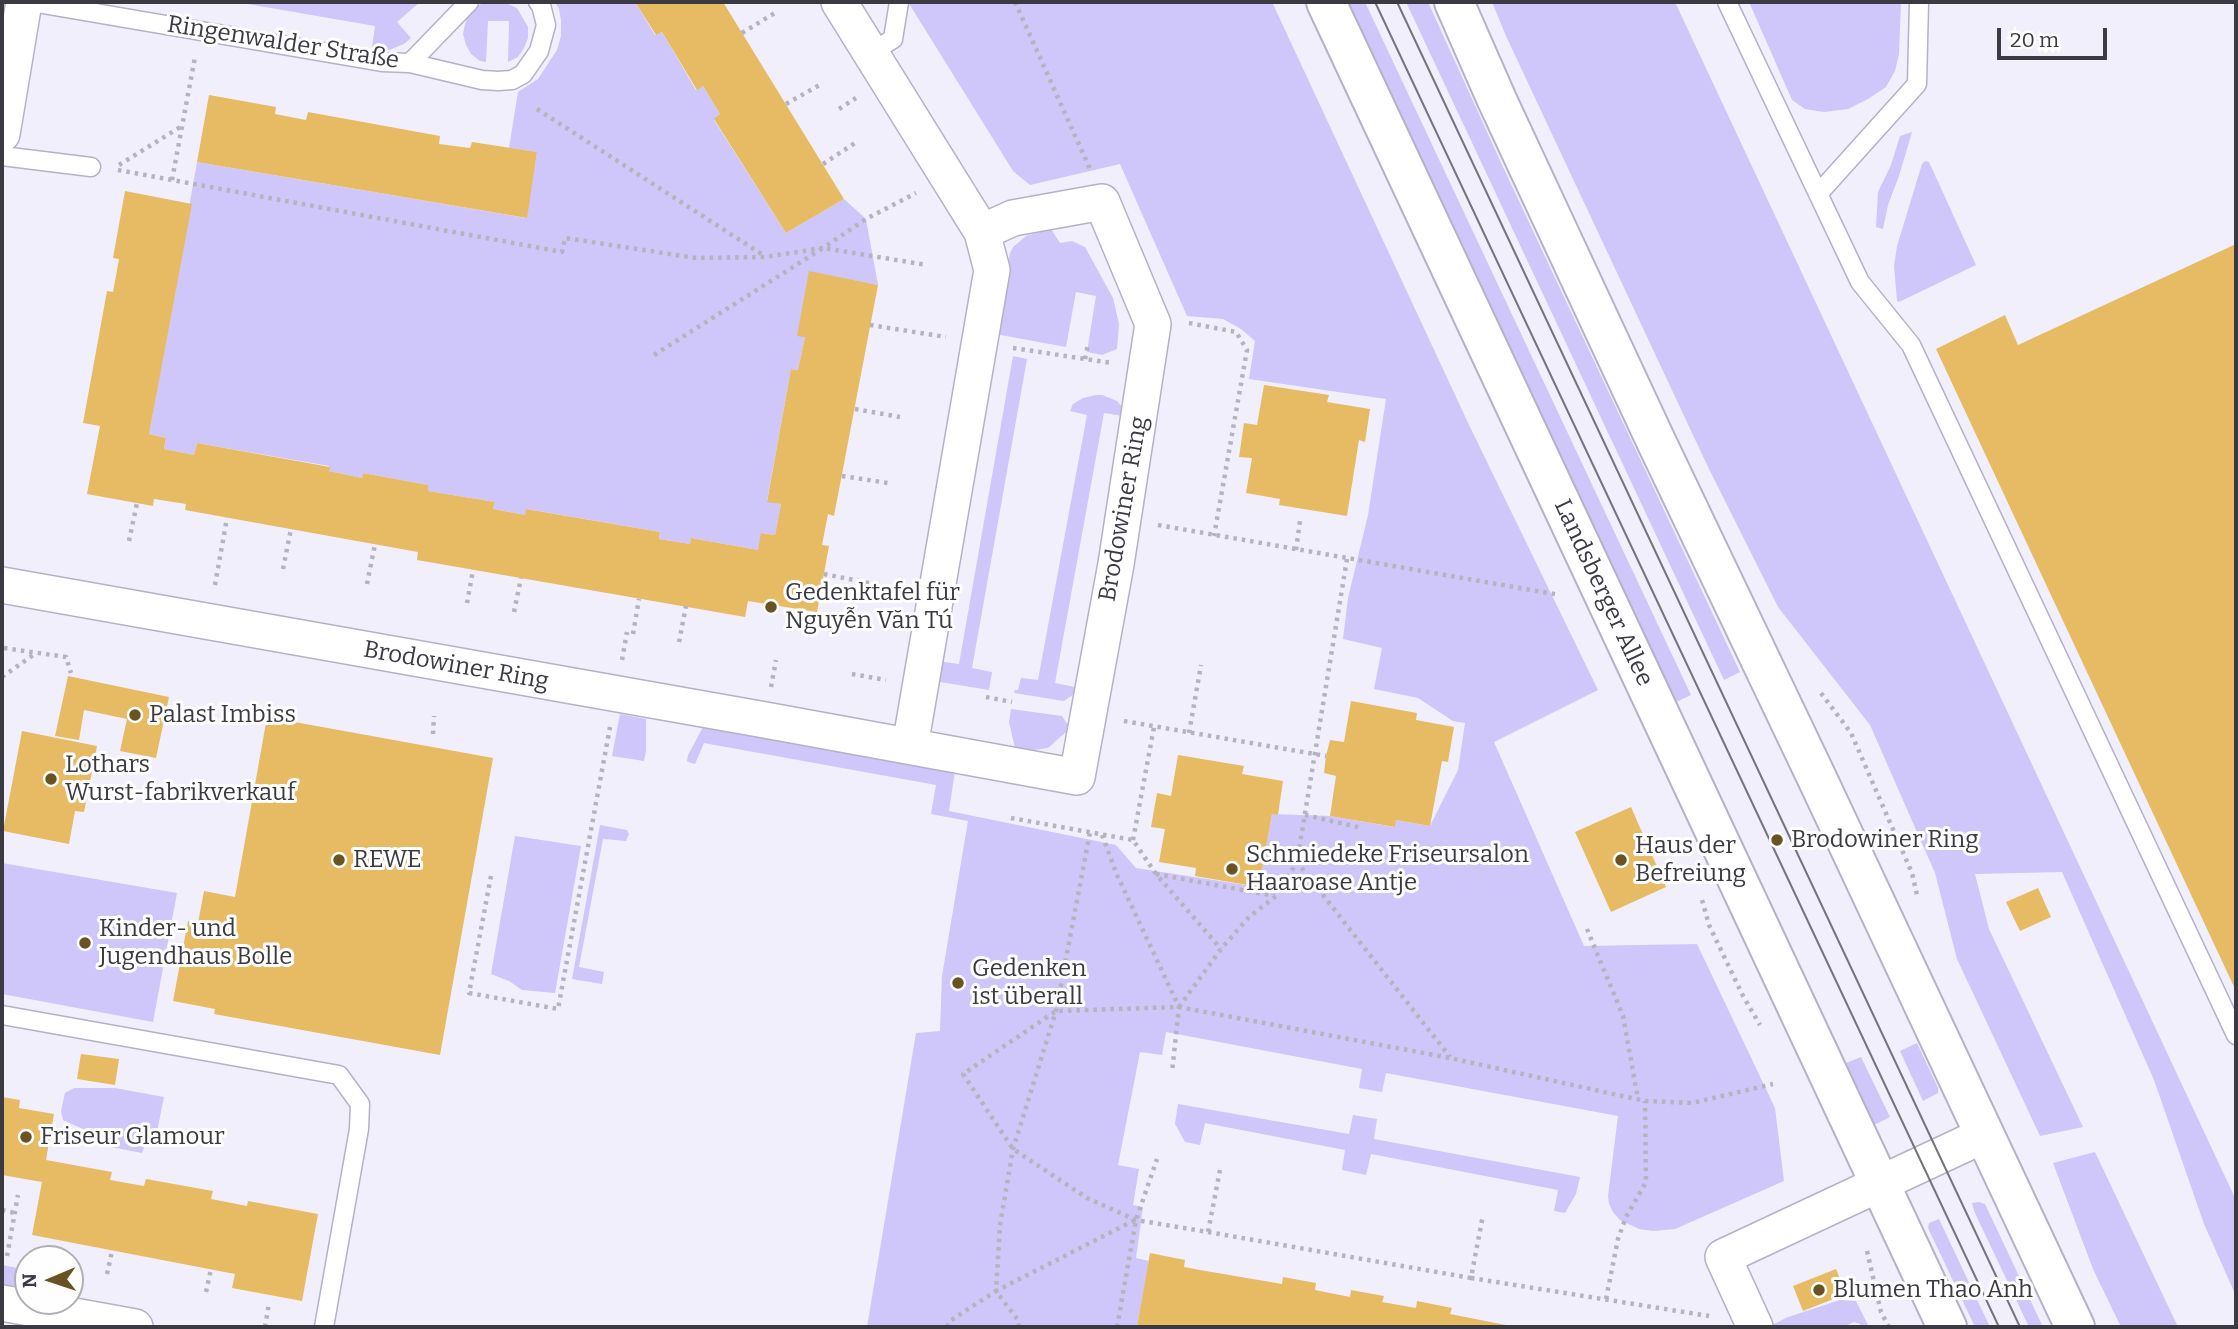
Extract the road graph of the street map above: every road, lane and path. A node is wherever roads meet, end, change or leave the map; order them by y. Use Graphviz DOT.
graph roads {
  1 [pos="24,2"];
  2 [pos="31,2"];
  3 [pos="469,2"];
  4 [pos="538,2"];
  5 [pos="839,2"];
  6 [pos="899,2"];
  7 [pos="1015,2"];
  8 [pos="1326,2"];
  9 [pos="1454,2"];
  10 [pos="1727,2"];
  11 [pos="1919,2"];
  12 [pos="778,11"];
  13 [pos="742,33"];
  14 [pos="196,49"];
  15 [pos="870,53"];
  16 [pos="411,63"];
  17 [pos="823,83"];
  18 [pos="786,104"];
  19 [pos="537,110"];
  20 [pos="182,126"];
  21 [pos="2,134"];
  22 [pos="859,141"];
  23 [pos="2,156"];
  24 [pos="823,164"];
  25 [pos="91,167"];
  26 [pos="947,175"];
  27 [pos="1093,176"];
  28 [pos="172,180"];
  29 [pos="1818,194"];
  30 [pos="982,232"];
  31 [pos="823,248"];
  32 [pos="765,257"];
  33 [pos="927,265"];
  34 [pos="1182,321"];
  35 [pos="870,325"];
  36 [pos="915,332"];
  37 [pos="979,343"];
  38 [pos="1088,344"];
  39 [pos="654,355"];
  40 [pos="1085,359"];
  41 [pos="1147,368"];
  42 [pos="855,409"];
  43 [pos="900,416"];
  44 [pos="842,476"];
  45 [pos="888,482"];
  46 [pos="137,503"];
  47 [pos="227,518"];
  48 [pos="1124,520"];
  49 [pos="1300,521"];
  50 [pos="291,529"];
  51 [pos="1214,536"];
  52 [pos="129,541"];
  53 [pos="375,544"];
  54 [pos="1296,550"];
  55 [pos="1347,559"];
  56 [pos="284,569"];
  57 [pos="473,570"];
  58 [pos="824,575"];
  59 [pos="521,578"];
  60 [pos="869,583"];
  61 [pos="368,584"];
  62 [pos="2,585"];
  63 [pos="214,589"];
  64 [pos="1560,595"];
  65 [pos="639,599"];
  66 [pos="467,603"];
  67 [pos="686,606"];
  68 [pos="514,612"];
  69 [pos="679,642"];
  70 [pos="4,648"];
  71 [pos="37,652"];
  72 [pos="1201,665"];
  73 [pos="71,673"];
  74 [pos="852,674"];
  75 [pos="2,677"];
  76 [pos="898,682"];
  77 [pos="616,694"];
  78 [pos="986,697"];
  79 [pos="1012,702"];
  80 [pos="434,716"];
  81 [pos="1122,721"];
  82 [pos="1154,727"];
  83 [pos="1189,733"];
  84 [pos="433,734"];
  85 [pos="910,746"];
  86 [pos="1315,755"];
  87 [pos="1326,756"];
  88 [pos="1305,815"];
  89 [pos="1011,818"];
  90 [pos="1362,828"];
  91 [pos="1090,832"];
  92 [pos="1102,834"];
  93 [pos="1133,840"];
  94 [pos="1297,862"];
  95 [pos="1156,874"];
  96 [pos="491,876"];
  97 [pos="1276,897"];
  98 [pos="1587,929"];
  99 [pos="1221,948"];
  100 [pos="1179,1007"];
  101 [pos="1056,1011"];
  102 [pos="2,1015"];
  103 [pos="2236,1035"];
  104 [pos="1450,1058"];
  105 [pos="1172,1072"];
  106 [pos="1773,1084"];
  107 [pos="1642,1100"];
  108 [pos="1983,1135"];
  109 [pos="1013,1149"];
  110 [pos="1157,1158"];
  111 [pos="1220,1170"];
  112 [pos="1880,1184"];
  113 [pos="18,1195"];
  114 [pos="2,1210"];
  115 [pos="15,1213"];
  116 [pos="1483,1215"];
  117 [pos="1136,1220"];
  118 [pos="1208,1233"];
  119 [pos="112,1251"];
  120 [pos="1866,1251"];
  121 [pos="8,1256"];
  122 [pos="211,1269"];
  123 [pos="107,1274"];
  124 [pos="1471,1278"];
  125 [pos="996,1291"];
  126 [pos="206,1292"];
  127 [pos="1606,1299"];
  128 [pos="270,1303"];
  129 [pos="3,1308"];
  130 [pos="1715,1317"];
  131 [pos="135,1327"];
  132 [pos="265,1327"];
  133 [pos="324,1327"];
  134 [pos="947,1327"];
  135 [pos="1019,1327"];
  136 [pos="1117,1327"];
  137 [pos="1755,1327"];
  138 [pos="1889,1327"];
  139 [pos="1947,1327"];
  140 [pos="2075,1327"];
  1 -- 21 [label="street"];
  2 -- 16 [label="lane, Ringenwalder Straße"];
  3 -- 16 [label="lane, Ringenwalder Straße"];
  4 -- 16 [label="lane, Ringenwalder Straße"];
  5 -- 15 [label="street"];
  6 -- 15 [label="lane"];
  7 -- 27 [label="path"];
  8 -- 112 [label="main road, Landsberger Allee"];
  9 -- 108 [label="main road"];
  10 -- 29 [label="lane"];
  11 -- 29 [label="lane"];
  12 -- 13 [label="path"];
  14 -- 20 [label="path"];
  15 -- 26 [label="street"];
  17 -- 18 [label="path"];
  19 -- 32 [label="path"];
  20 -- 28 [label="path"];
  20 -- 28 [label="path"];
  22 -- 24 [label="path"];
  23 -- 25 [label="lane"];
  26 -- 30 [label="street"];
  26 -- 31 [label="path"];
  28 -- 32 [label="path"];
  29 -- 103 [label="lane"];
  30 -- 37 [label="street"];
  30 -- 41 [label="street, Brodowiner Ring"];
  31 -- 32 [label="path"];
  31 -- 33 [label="path"];
  31 -- 39 [label="path"];
  34 -- 51 [label="path"];
  35 -- 36 [label="path"];
  37 -- 40 [label="path"];
  37 -- 85 [label="street"];
  38 -- 40 [label="path"];
  40 -- 41 [label="path"];
  41 -- 48 [label="street, Brodowiner Ring"];
  42 -- 43 [label="path"];
  44 -- 45 [label="path"];
  46 -- 52 [label="path"];
  47 -- 63 [label="path"];
  48 -- 51 [label="path"];
  48 -- 85 [label="street, Brodowiner Ring"];
  49 -- 54 [label="path"];
  50 -- 56 [label="path"];
  51 -- 54 [label="path"];
  53 -- 61 [label="path"];
  54 -- 55 [label="path"];
  55 -- 64 [label="path"];
  55 -- 86 [label="path"];
  57 -- 66 [label="path"];
  58 -- 60 [label="path"];
  59 -- 68 [label="path"];
  62 -- 77 [label="street, Brodowiner Ring"];
  65 -- 77 [label="path"];
  67 -- 69 [label="path"];
  70 -- 71 [label="path"];
  71 -- 73 [label="path"];
  71 -- 75 [label="path"];
  72 -- 83 [label="path"];
  74 -- 76 [label="path"];
  77 -- 85 [label="street, Brodowiner Ring"];
  77 -- 96 [label="path"];
  78 -- 79 [label="path"];
  80 -- 84 [label="path"];
  81 -- 82 [label="path"];
  82 -- 83 [label="path"];
  82 -- 93 [label="path"];
  83 -- 86 [label="path"];
  86 -- 87 [label="path"];
  86 -- 88 [label="path"];
  88 -- 90 [label="path"];
  88 -- 94 [label="path"];
  89 -- 91 [label="path"];
  91 -- 92 [label="path"];
  91 -- 101 [label="path"];
  92 -- 93 [label="path"];
  92 -- 100 [label="path"];
  93 -- 95 [label="path"];
  94 -- 97 [label="path"];
  94 -- 104 [label="path"];
  95 -- 97 [label="path"];
  95 -- 99 [label="path"];
  97 -- 99 [label="path"];
  98 -- 107 [label="path"];
  99 -- 100 [label="path"];
  100 -- 101 [label="path"];
  100 -- 104 [label="path"];
  100 -- 105 [label="path"];
  101 -- 109 [label="path"];
  101 -- 109 [label="path"];
  102 -- 133 [label="lane"];
  104 -- 107 [label="path"];
  106 -- 107 [label="path"];
  107 -- 127 [label="path"];
  108 -- 112 [label="street"];
  108 -- 140 [label="main road"];
  109 -- 117 [label="path"];
  109 -- 125 [label="path"];
  110 -- 117 [label="path"];
  111 -- 118 [label="path"];
  112 -- 137 [label="street"];
  112 -- 139 [label="main road, Landsberger Allee"];
  113 -- 115 [label="path"];
  114 -- 115 [label="path"];
  115 -- 121 [label="path"];
  116 -- 124 [label="path"];
  117 -- 118 [label="path"];
  117 -- 125 [label="path"];
  117 -- 136 [label="path"];
  118 -- 124 [label="path"];
  119 -- 123 [label="path"];
  120 -- 138 [label="path"];
  122 -- 126 [label="path"];
  124 -- 127 [label="path"];
  125 -- 134 [label="path"];
  125 -- 135 [label="path"];
  127 -- 130 [label="path"];
  128 -- 132 [label="path"];
  129 -- 131 [label="street"];
}
